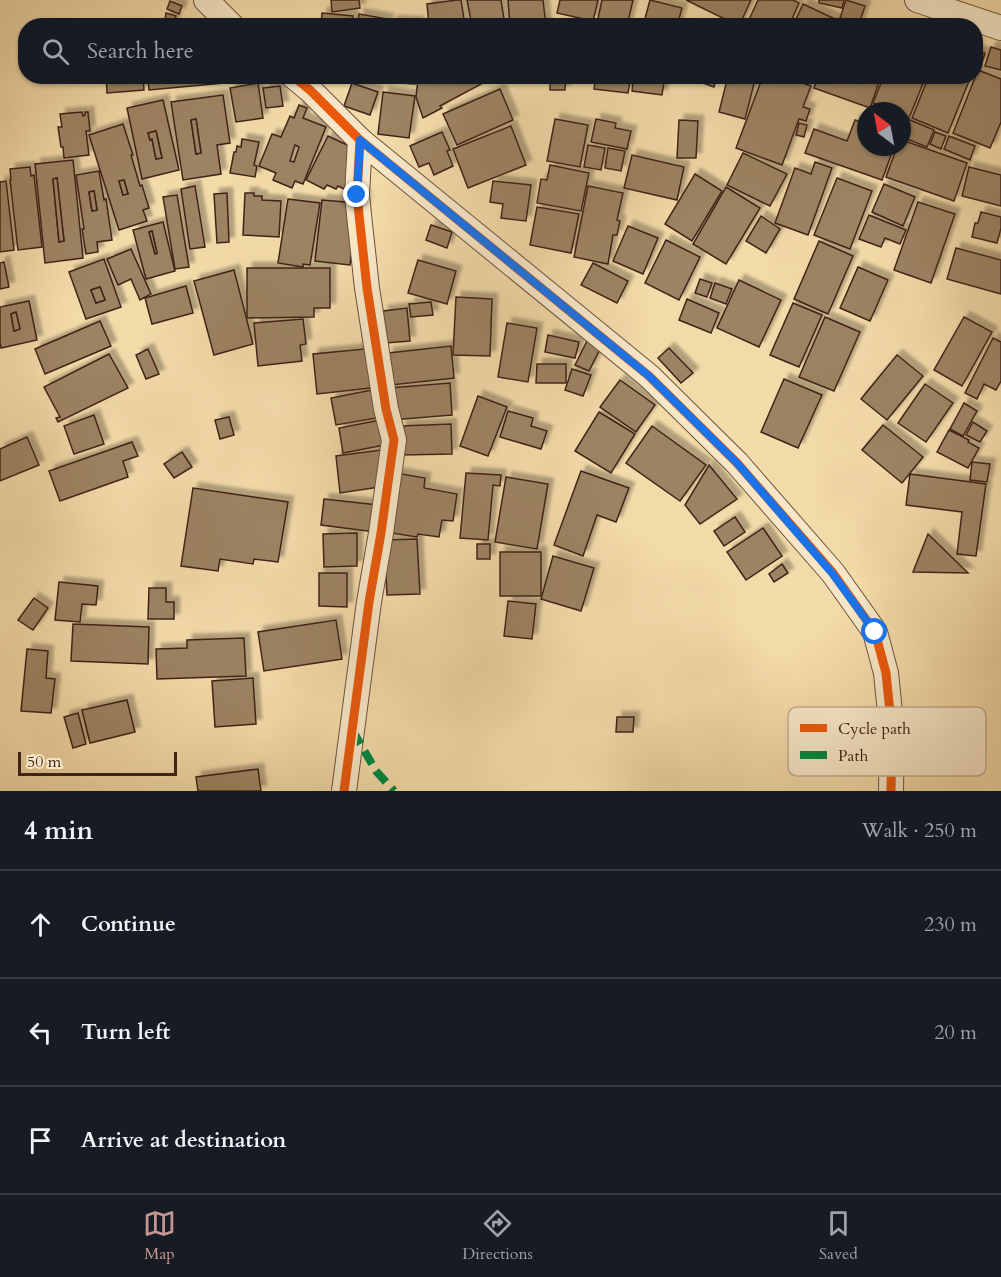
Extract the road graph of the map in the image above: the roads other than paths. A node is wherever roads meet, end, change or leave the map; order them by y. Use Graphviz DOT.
graph roads {
  1 [pos="206,0"];
  2 [pos="917,0"];
  3 [pos="224,18"];
  4 [pos="971,18"];
  5 [pos="983,22"];
  6 [pos="1001,28"];
  7 [pos="304,84"];
  8 [pos="360,140"];
  9 [pos="889,707"];
  10 [pos="891,776"];
  11 [pos="344,791"];
  12 [pos="891,791"];
  1 -- 3 [label="street"];
  2 -- 4 [label="street"];
  5 -- 6 [label="street"];
  7 -- 8 [label="street"];
  8 -- 9 [label="street"];
  8 -- 11 [label="street"];
  10 -- 12 [label="street"];
}
